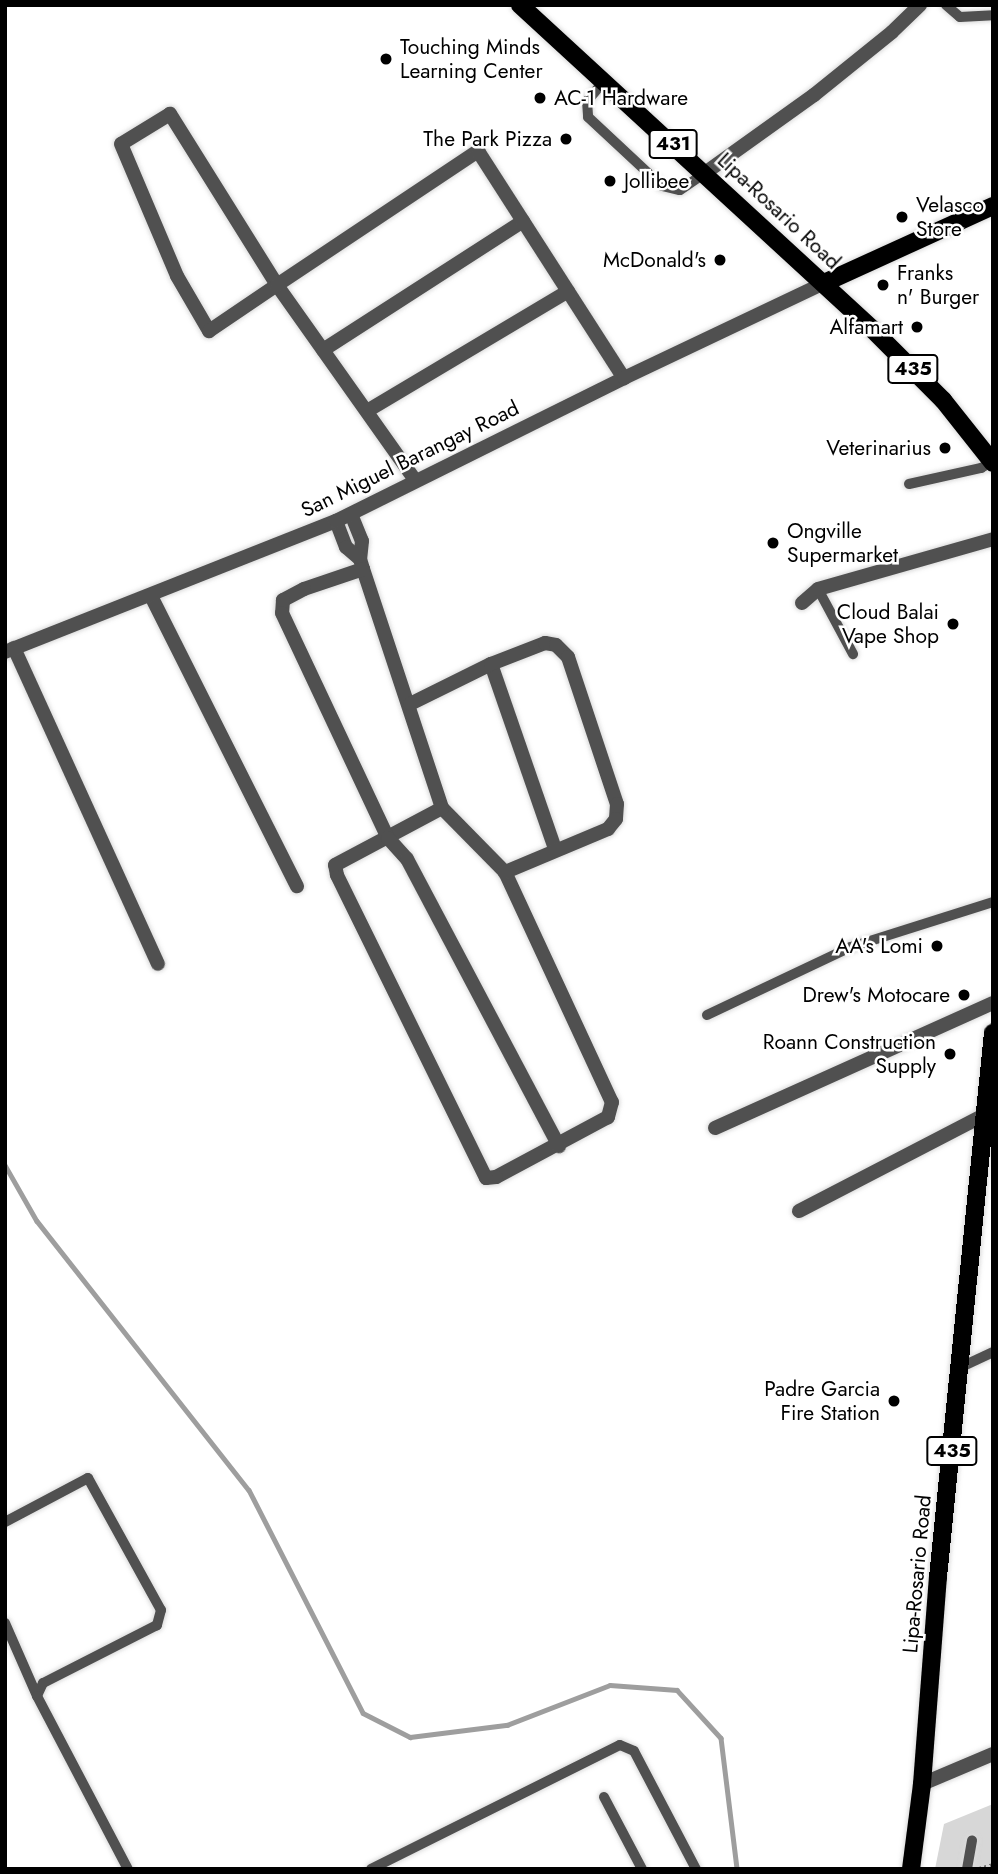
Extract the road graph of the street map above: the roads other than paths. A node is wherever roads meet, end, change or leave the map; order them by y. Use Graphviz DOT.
graph roads {
  1 [pos="520,5"];
  2 [pos="920,5"];
  3 [pos="946,5"];
  4 [pos="993,15"];
  5 [pos="604,81"];
  6 [pos="705,173"];
  7 [pos="993,205"];
  8 [pos="523,221"];
  9 [pos="824,283"];
  10 [pos="278,285"];
  11 [pos="568,291"];
  12 [pos="323,350"];
  13 [pos="624,378"];
  14 [pos="367,411"];
  15 [pos="992,462"];
  16 [pos="415,480"];
  17 [pos="909,484"];
  18 [pos="351,514"];
  19 [pos="336,521"];
  20 [pos="993,539"];
  21 [pos="361,564"];
  22 [pos="818,589"];
  23 [pos="151,596"];
  24 [pos="802,603"];
  25 [pos="10,650"];
  26 [pos="853,654"];
  27 [pos="491,664"];
  28 [pos="410,704"];
  29 [pos="442,808"];
  30 [pos="388,838"];
  31 [pos="555,849"];
  32 [pos="505,872"];
  33 [pos="297,886"];
  34 [pos="993,902"];
  35 [pos="158,964"];
  36 [pos="993,1003"];
  37 [pos="707,1015"];
  38 [pos="993,1032"];
  39 [pos="984,1115"];
  40 [pos="715,1128"];
  41 [pos="559,1146"];
  42 [pos="799,1211"];
  43 [pos="993,1352"];
  44 [pos="961,1367"];
  45 [pos="5,1522"];
  46 [pos="5,1623"];
  47 [pos="37,1696"];
  48 [pos="993,1754"];
  49 [pos="922,1784"];
  50 [pos="604,1797"];
  51 [pos="972,1840"];
  52 [pos="128,1869"];
  53 [pos="371,1869"];
  54 [pos="642,1869"];
  55 [pos="696,1869"];
  56 [pos="911,1869"];
  57 [pos="967,1869"];
  1 -- 5 [label="main road, Lipa-Rosario Road / 431"];
  2 -- 6 [label="street"];
  3 -- 4 [label="lane"];
  5 -- 6 [label="main road, Lipa-Rosario Road / 431"];
  5 -- 6 [label="lane"];
  6 -- 9 [label="main road, Lipa-Rosario Road / 431"];
  7 -- 9 [label="main road"];
  8 -- 10 [label="street"];
  8 -- 11 [label="street"];
  8 -- 12 [label="street"];
  9 -- 13 [label="street, San Miguel Barangay Road"];
  9 -- 15 [label="main road, Lipa-Rosario Road / 435"];
  10 -- 10 [label="street"];
  10 -- 12 [label="street"];
  11 -- 13 [label="street"];
  11 -- 14 [label="street"];
  12 -- 14 [label="street"];
  13 -- 16 [label="street, San Miguel Barangay Road"];
  14 -- 16 [label="street"];
  15 -- 17 [label="lane"];
  16 -- 18 [label="street, San Miguel Barangay Road"];
  18 -- 19 [label="street, San Miguel Barangay Road"];
  18 -- 21 [label="street"];
  19 -- 21 [label="street"];
  19 -- 23 [label="street, San Miguel Barangay Road"];
  20 -- 22 [label="street"];
  21 -- 28 [label="street"];
  21 -- 30 [label="street"];
  22 -- 24 [label="street"];
  22 -- 26 [label="lane"];
  23 -- 25 [label="street, San Miguel Barangay Road"];
  23 -- 33 [label="street"];
  25 -- 35 [label="street"];
  27 -- 28 [label="street"];
  27 -- 31 [label="street"];
  27 -- 31 [label="street"];
  28 -- 29 [label="street"];
  29 -- 30 [label="street"];
  29 -- 32 [label="street"];
  30 -- 41 [label="street"];
  30 -- 41 [label="street"];
  31 -- 32 [label="street"];
  32 -- 41 [label="street"];
  34 -- 37 [label="lane"];
  36 -- 40 [label="street"];
  38 -- 39 [label="main road, Lipa-Rosario Road / 435"];
  39 -- 42 [label="street"];
  39 -- 44 [label="main road, Lipa-Rosario Road / 435"];
  43 -- 44 [label="lane"];
  44 -- 49 [label="main road, Lipa-Rosario Road / 435"];
  45 -- 47 [label="lane"];
  46 -- 47 [label="lane"];
  47 -- 52 [label="lane"];
  48 -- 49 [label="street"];
  49 -- 56 [label="main road, Lipa-Rosario Road / 435"];
  50 -- 54 [label="lane"];
  51 -- 57 [label="lane"];
  53 -- 55 [label="lane"];
}
